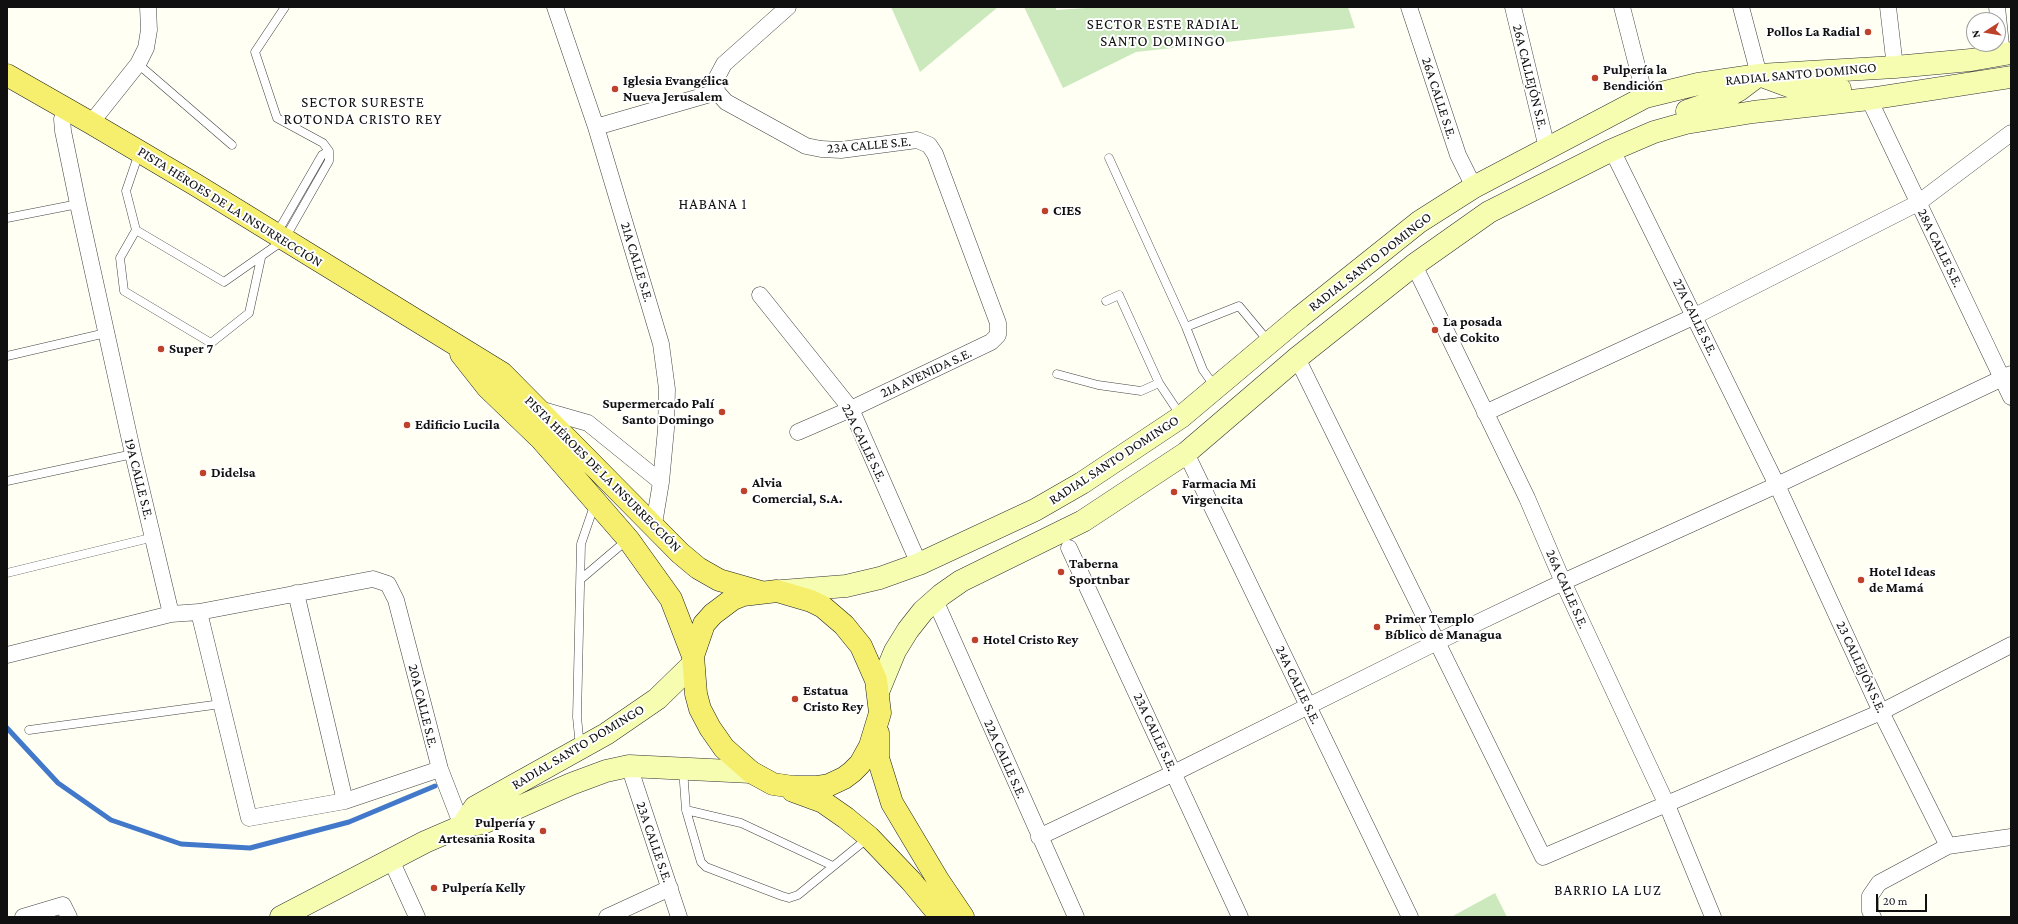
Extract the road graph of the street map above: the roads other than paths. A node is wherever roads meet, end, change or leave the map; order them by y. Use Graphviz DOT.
graph roads {
  1 [pos="148,7"];
  2 [pos="285,7"];
  3 [pos="555,7"];
  4 [pos="788,7"];
  5 [pos="1409,7"];
  6 [pos="1512,7"];
  7 [pos="1622,7"];
  8 [pos="1741,7"];
  9 [pos="1888,7"];
  10 [pos="1997,7"];
  11 [pos="2008,55"];
  12 [pos="138,64"];
  13 [pos="1895,67"];
  14 [pos="7,75"];
  15 [pos="1759,75"];
  16 [pos="2011,77"];
  17 [pos="1979,83"];
  18 [pos="717,92"];
  19 [pos="1645,97"];
  20 [pos="1869,99"];
  21 [pos="67,109"];
  22 [pos="91,123"];
  23 [pos="596,127"];
  24 [pos="2011,133"];
  25 [pos="232,145"];
  26 [pos="1548,148"];
  27 [pos="1612,150"];
  28 [pos="140,152"];
  29 [pos="1109,158"];
  30 [pos="1478,185"];
  31 [pos="78,204"];
  32 [pos="1918,204"];
  33 [pos="7,218"];
  34 [pos="136,230"];
  35 [pos="278,241"];
  36 [pos="261,258"];
  37 [pos="1414,265"];
  38 [pos="760,295"];
  39 [pos="1106,301"];
  40 [pos="1695,316"];
  41 [pos="1186,327"];
  42 [pos="106,333"];
  43 [pos="998,335"];
  44 [pos="451,343"];
  45 [pos="1270,343"];
  46 [pos="7,356"];
  47 [pos="1296,358"];
  48 [pos="1057,374"];
  49 [pos="2006,376"];
  50 [pos="1159,383"];
  51 [pos="1216,389"];
  52 [pos="2011,397"];
  53 [pos="539,409"];
  54 [pos="851,409"];
  55 [pos="1485,413"];
  56 [pos="1181,417"];
  57 [pos="798,432"];
  58 [pos="1186,453"];
  59 [pos="133,454"];
  60 [pos="7,481"];
  61 [pos="661,482"];
  62 [pos="1777,485"];
  63 [pos="596,501"];
  64 [pos="654,524"];
  65 [pos="154,537"];
  66 [pos="628,539"];
  67 [pos="1069,548"];
  68 [pos="919,564"];
  69 [pos="7,573"];
  70 [pos="581,579"];
  71 [pos="1563,582"];
  72 [pos="769,592"];
  73 [pos="296,593"];
  74 [pos="935,600"];
  75 [pos="200,612"];
  76 [pos="170,614"];
  77 [pos="1436,642"];
  78 [pos="2011,645"];
  79 [pos="7,655"];
  80 [pos="693,661"];
  81 [pos="879,702"];
  82 [pos="221,704"];
  83 [pos="1308,706"];
  84 [pos="1881,712"];
  85 [pos="29,730"];
  86 [pos="580,748"];
  87 [pos="629,766"];
  88 [pos="683,768"];
  89 [pos="440,769"];
  90 [pos="751,772"];
  91 [pos="1174,773"];
  92 [pos="773,784"];
  93 [pos="345,801"];
  94 [pos="1667,805"];
  95 [pos="686,810"];
  96 [pos="462,826"];
  97 [pos="869,837"];
  98 [pos="1040,837"];
  99 [pos="2011,837"];
  100 [pos="1948,846"];
  101 [pos="391,860"];
  102 [pos="833,866"];
  103 [pos="670,888"];
  104 [pos="23,917"];
  105 [pos="69,917"];
  106 [pos="281,917"];
  107 [pos="417,917"];
  108 [pos="607,917"];
  109 [pos="679,917"];
  110 [pos="941,917"];
  111 [pos="963,917"];
  112 [pos="1076,917"];
  113 [pos="1240,917"];
  114 [pos="1410,917"];
  115 [pos="1713,917"];
  116 [pos="1873,917"];
  1 -- 12 [label="street"];
  2 -- 35 [label="lane"];
  3 -- 23 [label="street, 21A CALLE S.E."];
  4 -- 18 [label="street"];
  5 -- 30 [label="street, 26A CALLE S.E."];
  6 -- 26 [label="street, 26A CALLEJÓN S.E."];
  7 -- 19 [label="street"];
  8 -- 15 [label="street"];
  9 -- 13 [label="street"];
  10 -- 11 [label="street"];
  11 -- 13 [label="main road, RADIAL SANTO DOMINGO"];
  12 -- 22 [label="street"];
  12 -- 25 [label="lane"];
  13 -- 15 [label="main road, RADIAL SANTO DOMINGO"];
  14 -- 21 [label="main road, PISTA HÉROES DE LA INSURRECCIÓN"];
  15 -- 17 [label="main road"];
  15 -- 19 [label="main road, RADIAL SANTO DOMINGO"];
  15 -- 27 [label="main road"];
  16 -- 17 [label="main road, RADIAL SANTO DOMINGO"];
  17 -- 20 [label="main road, RADIAL SANTO DOMINGO"];
  18 -- 23 [label="street"];
  18 -- 43 [label="street, 23A CALLE S.E."];
  19 -- 26 [label="main road, RADIAL SANTO DOMINGO"];
  20 -- 27 [label="main road, RADIAL SANTO DOMINGO"];
  20 -- 32 [label="street, 28A CALLE S.E."];
  21 -- 22 [label="main road, PISTA HÉROES DE LA INSURRECCIÓN"];
  21 -- 31 [label="street, 19A CALLE S.E."];
  22 -- 28 [label="main road, PISTA HÉROES DE LA INSURRECCIÓN"];
  23 -- 61 [label="street, 21A CALLE S.E."];
  24 -- 32 [label="street"];
  26 -- 30 [label="main road, RADIAL SANTO DOMINGO"];
  27 -- 30 [label="main road"];
  27 -- 37 [label="main road, RADIAL SANTO DOMINGO"];
  27 -- 40 [label="street, 27A CALLE S.E."];
  28 -- 34 [label="lane"];
  28 -- 35 [label="main road, PISTA HÉROES DE LA INSURRECCIÓN"];
  29 -- 41 [label="lane"];
  30 -- 45 [label="main road, RADIAL SANTO DOMINGO"];
  31 -- 33 [label="lane"];
  31 -- 42 [label="street, 19A CALLE S.E."];
  32 -- 40 [label="street"];
  32 -- 49 [label="street, 28A CALLE S.E."];
  34 -- 36 [label="lane"];
  34 -- 36 [label="lane"];
  35 -- 36 [label="lane"];
  35 -- 44 [label="main road, PISTA HÉROES DE LA INSURRECCIÓN"];
  37 -- 47 [label="main road, RADIAL SANTO DOMINGO"];
  37 -- 55 [label="street, 26A CALLE S.E."];
  38 -- 54 [label="street, 22A CALLE S.E."];
  39 -- 50 [label="lane"];
  40 -- 55 [label="street"];
  40 -- 62 [label="street, 27A CALLE S.E."];
  41 -- 45 [label="lane"];
  41 -- 51 [label="lane"];
  42 -- 46 [label="lane"];
  42 -- 59 [label="street, 19A CALLE S.E."];
  43 -- 54 [label="street, 21A AVENIDA S.E."];
  44 -- 53 [label="main road, PISTA HÉROES DE LA INSURRECCIÓN"];
  44 -- 63 [label="main road, PISTA HÉROES DE LA INSURRECCIÓN"];
  45 -- 51 [label="main road, RADIAL SANTO DOMINGO"];
  47 -- 58 [label="main road, RADIAL SANTO DOMINGO"];
  47 -- 77 [label="street"];
  48 -- 50 [label="lane"];
  49 -- 52 [label="street, 28A CALLE S.E."];
  49 -- 62 [label="street"];
  50 -- 56 [label="lane"];
  51 -- 56 [label="main road, RADIAL SANTO DOMINGO"];
  53 -- 61 [label="street"];
  53 -- 64 [label="main road, PISTA HÉROES DE LA INSURRECCIÓN"];
  54 -- 57 [label="street, 21A AVENIDA S.E."];
  54 -- 68 [label="street, 22A CALLE S.E."];
  55 -- 71 [label="street, 26A CALLE S.E."];
  56 -- 68 [label="main road, RADIAL SANTO DOMINGO"];
  58 -- 74 [label="main road, RADIAL SANTO DOMINGO"];
  58 -- 83 [label="street, 24A CALLE S.E."];
  59 -- 60 [label="lane"];
  59 -- 65 [label="street, 19A CALLE S.E."];
  61 -- 64 [label="street, 21A CALLE S.E."];
  62 -- 71 [label="street"];
  62 -- 84 [label="street, 23 CALLEJÓN S.E."];
  63 -- 66 [label="main road, PISTA HÉROES DE LA INSURRECCIÓN"];
  63 -- 70 [label="lane"];
  64 -- 72 [label="main road, PISTA HÉROES DE LA INSURRECCIÓN"];
  65 -- 69 [label="lane"];
  65 -- 76 [label="street, 19A CALLE S.E."];
  66 -- 70 [label="lane"];
  66 -- 80 [label="main road, PISTA HÉROES DE LA INSURRECCIÓN"];
  67 -- 91 [label="street, 23A CALLE S.E."];
  68 -- 72 [label="main road, RADIAL SANTO DOMINGO"];
  70 -- 86 [label="lane"];
  71 -- 77 [label="street"];
  71 -- 94 [label="street, 26A CALLE S.E."];
  72 -- 80 [label="main road"];
  72 -- 81 [label="main road, PISTA HÉROES DE LA INSURRECCIÓN"];
  73 -- 75 [label="street"];
  73 -- 89 [label="street, 20A CALLE S.E."];
  73 -- 93 [label="street"];
  74 -- 81 [label="main road, RADIAL SANTO DOMINGO"];
  74 -- 98 [label="street, 22A CALLE S.E."];
  75 -- 76 [label="street"];
  75 -- 82 [label="street"];
  76 -- 79 [label="street"];
  77 -- 83 [label="street"];
  77 -- 94 [label="street"];
  78 -- 84 [label="street"];
  80 -- 86 [label="main road, RADIAL SANTO DOMINGO"];
  80 -- 90 [label="main road"];
  81 -- 92 [label="main road"];
  81 -- 111 [label="main road"];
  82 -- 85 [label="lane"];
  82 -- 93 [label="street"];
  83 -- 91 [label="street"];
  83 -- 114 [label="street, 24A CALLE S.E."];
  84 -- 94 [label="street"];
  84 -- 100 [label="street, 23 CALLEJÓN S.E."];
  86 -- 96 [label="main road, RADIAL SANTO DOMINGO"];
  87 -- 88 [label="main road, RADIAL SANTO DOMINGO"];
  87 -- 96 [label="main road, RADIAL SANTO DOMINGO"];
  87 -- 103 [label="street, 23A CALLE S.E."];
  88 -- 90 [label="main road, RADIAL SANTO DOMINGO"];
  88 -- 95 [label="lane"];
  89 -- 93 [label="street"];
  89 -- 96 [label="street, 20A CALLE S.E."];
  90 -- 92 [label="main road"];
  91 -- 98 [label="street"];
  91 -- 113 [label="street, 23A CALLE S.E."];
  92 -- 97 [label="main road"];
  94 -- 115 [label="street, 26A CALLE S.E."];
  95 -- 102 [label="lane"];
  95 -- 102 [label="lane"];
  96 -- 101 [label="main road, RADIAL SANTO DOMINGO"];
  97 -- 102 [label="lane"];
  97 -- 110 [label="main road"];
  98 -- 112 [label="street, 22A CALLE S.E."];
  99 -- 100 [label="street"];
  100 -- 116 [label="street"];
  101 -- 106 [label="main road, RADIAL SANTO DOMINGO"];
  101 -- 107 [label="street"];
  103 -- 108 [label="street"];
  103 -- 109 [label="street, 23A CALLE S.E."];
  104 -- 105 [label="street"];
}
